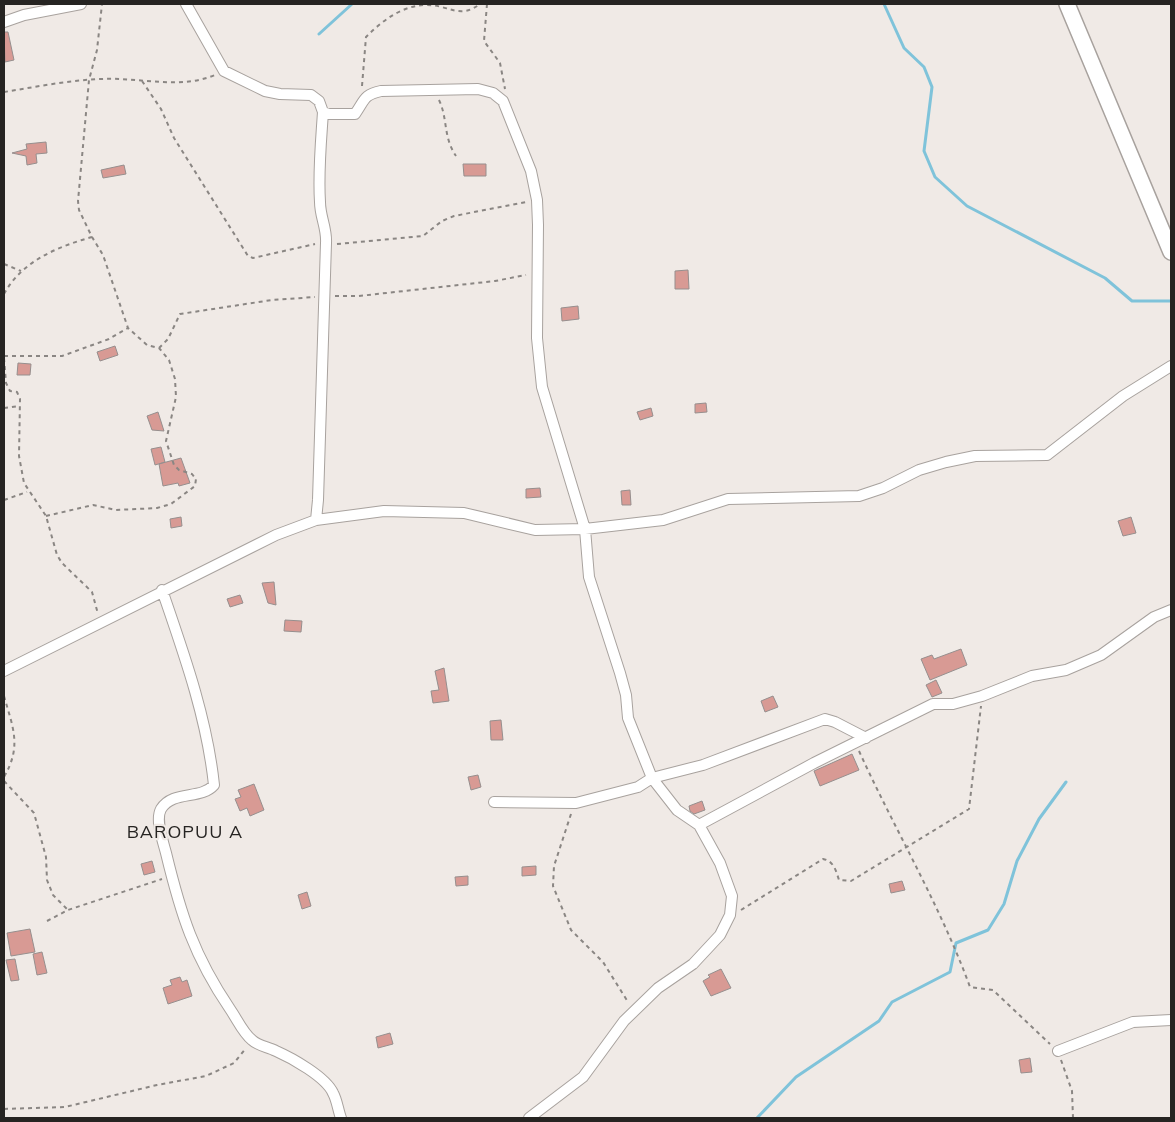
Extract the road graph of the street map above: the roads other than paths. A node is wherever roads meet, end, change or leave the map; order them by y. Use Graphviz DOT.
graph roads {
  1 [pos="81,4"];
  2 [pos="186,4"];
  3 [pos="1067,4"];
  4 [pos="4,22"];
  5 [pos="323,112"];
  6 [pos="1171,252"];
  7 [pos="1171,366"];
  8 [pos="316,520"];
  9 [pos="585,529"];
  10 [pos="162,590"];
  11 [pos="1171,610"];
  12 [pos="4,671"];
  13 [pos="866,738"];
  14 [pos="652,778"];
  15 [pos="494,802"];
  16 [pos="699,825"];
  17 [pos="1171,1020"];
  18 [pos="1058,1051"];
  19 [pos="341,1118"];
  20 [pos="529,1118"];
  1 -- 4 [label="street"];
  2 -- 5 [label="street"];
  3 -- 6 [label="street"];
  5 -- 8 [label="street"];
  5 -- 9 [label="street"];
  7 -- 9 [label="street"];
  8 -- 9 [label="street"];
  8 -- 10 [label="street"];
  9 -- 14 [label="street"];
  10 -- 12 [label="street"];
  10 -- 19 [label="street"];
  11 -- 13 [label="street"];
  13 -- 14 [label="street"];
  13 -- 16 [label="street"];
  14 -- 15 [label="street"];
  14 -- 16 [label="street"];
  16 -- 20 [label="street"];
  17 -- 18 [label="street"];
}
